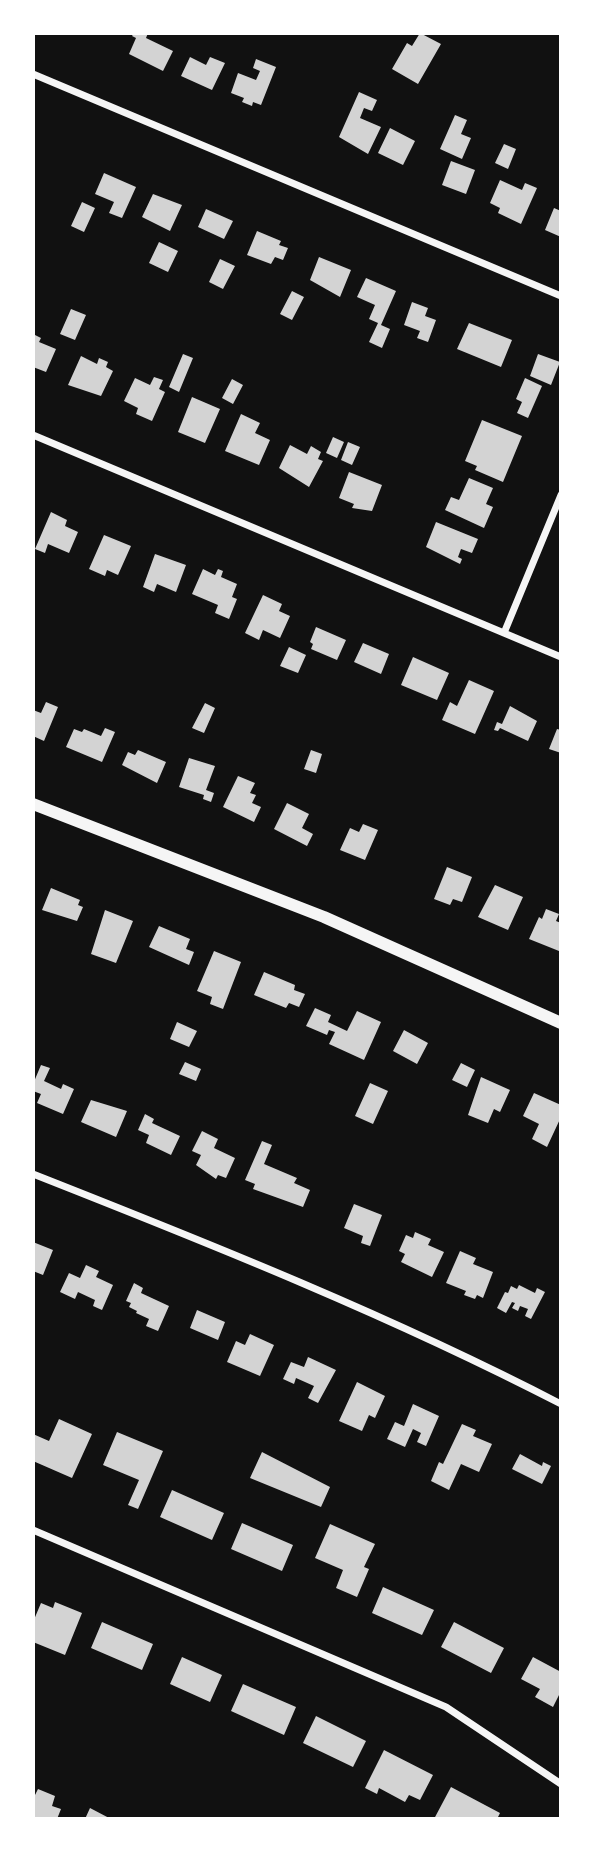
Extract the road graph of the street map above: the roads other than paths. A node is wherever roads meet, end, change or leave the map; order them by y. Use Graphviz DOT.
graph roads {
  1 [pos="33,74"];
  2 [pos="561,296"];
  3 [pos="33,435"];
  4 [pos="561,495"];
  5 [pos="504,633"];
  6 [pos="561,657"];
  7 [pos="33,804"];
  8 [pos="561,1023"];
  9 [pos="33,1174"];
  10 [pos="561,1404"];
  11 [pos="33,1530"];
  12 [pos="561,1784"];
  1 -- 2 [label="street"];
  3 -- 5 [label="street"];
  4 -- 5 [label="street"];
  5 -- 6 [label="street"];
  7 -- 8 [label="street"];
  9 -- 10 [label="street"];
  11 -- 12 [label="street"];
}
